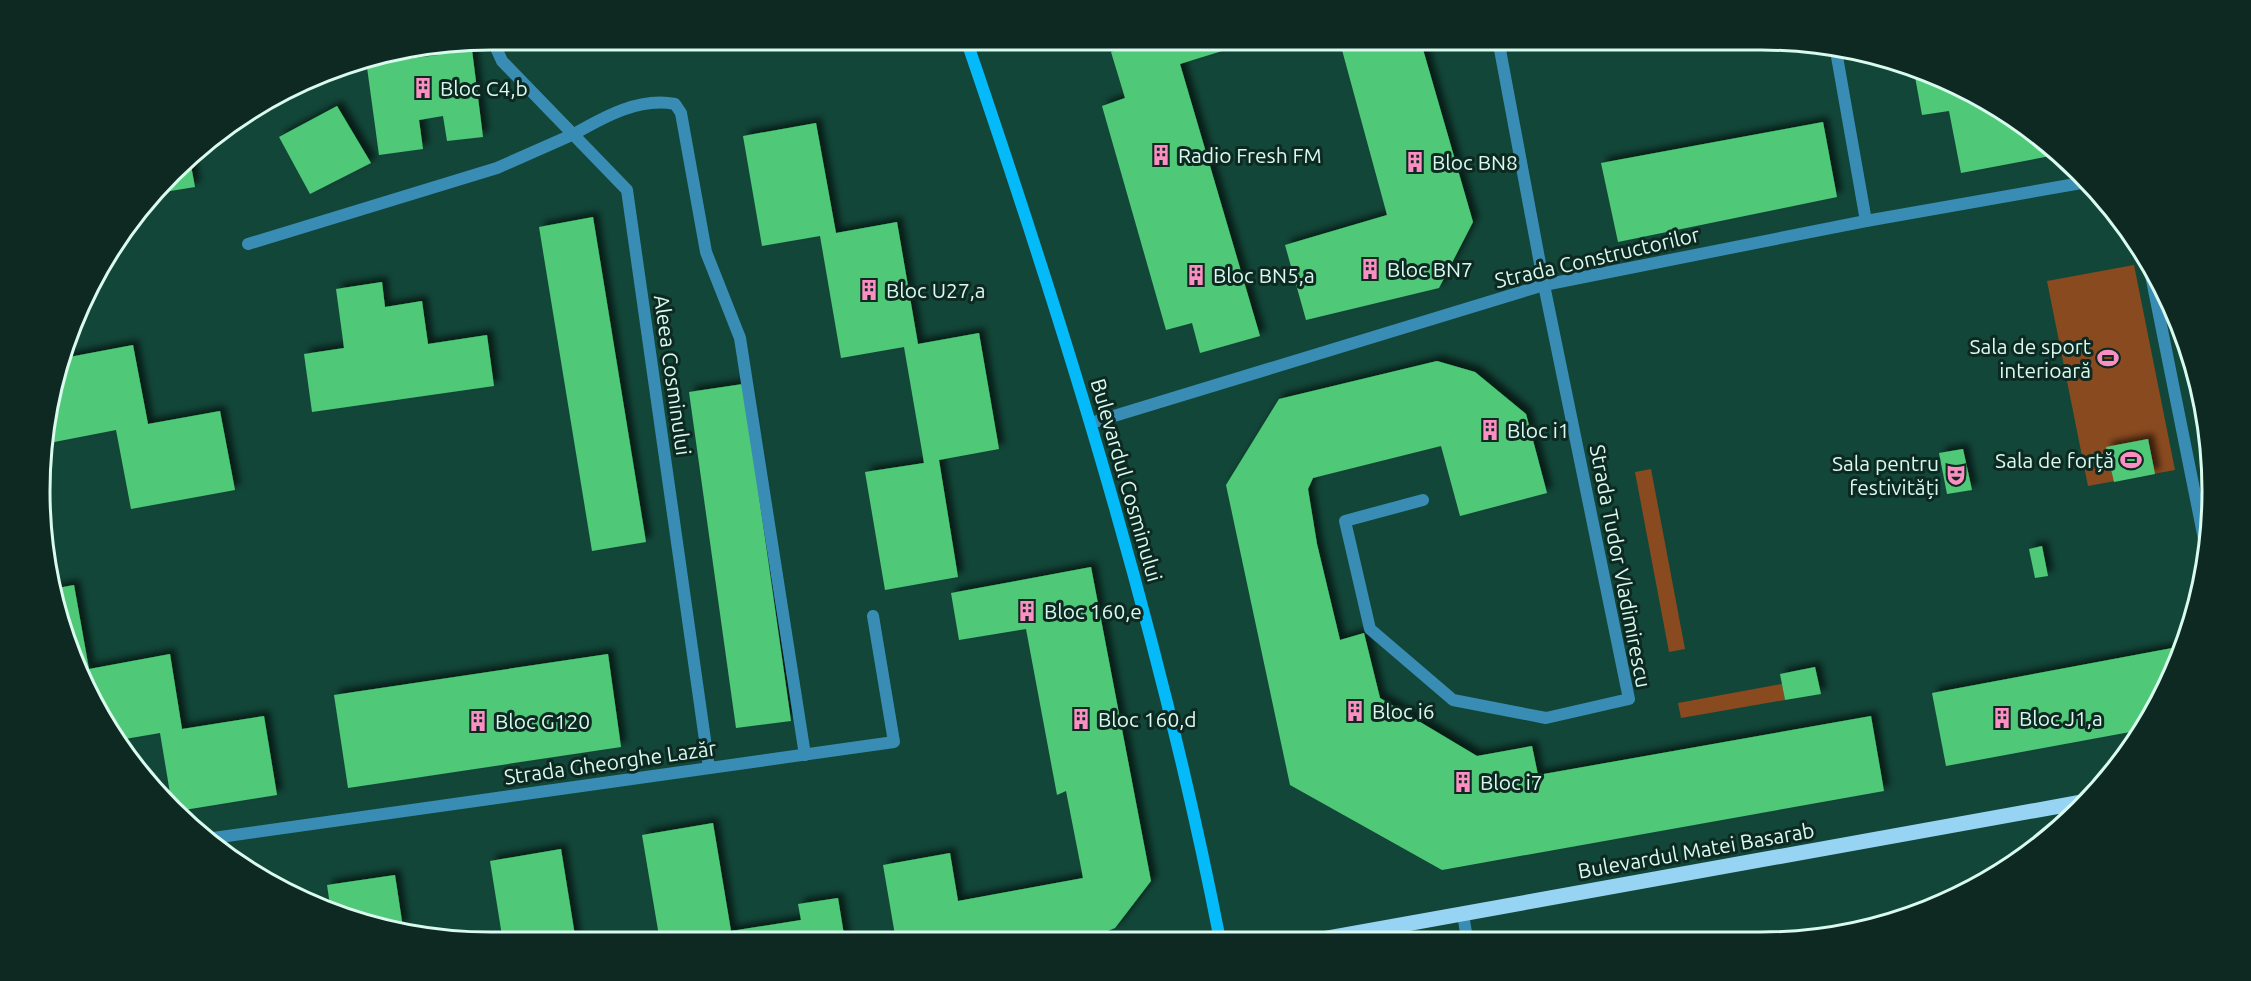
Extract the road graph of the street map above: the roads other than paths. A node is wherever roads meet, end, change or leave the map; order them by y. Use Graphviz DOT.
graph roads {
  1 [pos="497,50"];
  2 [pos="970,50"];
  3 [pos="1500,50"];
  4 [pos="1837,56"];
  5 [pos="574,134"];
  6 [pos="2077,184"];
  7 [pos="1866,221"];
  8 [pos="248,244"];
  9 [pos="1544,285"];
  10 [pos="2154,292"];
  11 [pos="1091,423"];
  12 [pos="1424,500"];
  13 [pos="2201,522"];
  14 [pos="873,616"];
  15 [pos="805,755"];
  16 [pos="709,768"];
  17 [pos="2068,806"];
  18 [pos="219,837"];
  19 [pos="1463,914"];
  20 [pos="1218,932"];
  21 [pos="1362,932"];
  22 [pos="1466,932"];
  1 -- 5 [label="street, Aleea Cosminului"];
  2 -- 11 [label="street, Bulevardul Cosminului"];
  3 -- 9 [label="street, Strada Tudor Vladimirescu"];
  4 -- 7 [label="street"];
  5 -- 8 [label="street"];
  5 -- 15 [label="street"];
  5 -- 16 [label="street, Aleea Cosminului"];
  6 -- 7 [label="street, Strada Constructorilor"];
  7 -- 9 [label="street, Strada Constructorilor"];
  9 -- 11 [label="street, Strada Constructorilor"];
  9 -- 12 [label="street, Strada Tudor Vladimirescu"];
  10 -- 13 [label="street"];
  11 -- 20 [label="street, Bulevardul Cosminului"];
  14 -- 15 [label="street, Strada Gheorghe Lazăr"];
  15 -- 16 [label="street, Strada Gheorghe Lazăr"];
  16 -- 18 [label="street, Strada Gheorghe Lazăr"];
  17 -- 19 [label="main road, Bulevardul Matei Basarab"];
  19 -- 21 [label="main road, Bulevardul Matei Basarab"];
  19 -- 22 [label="street"];
}
